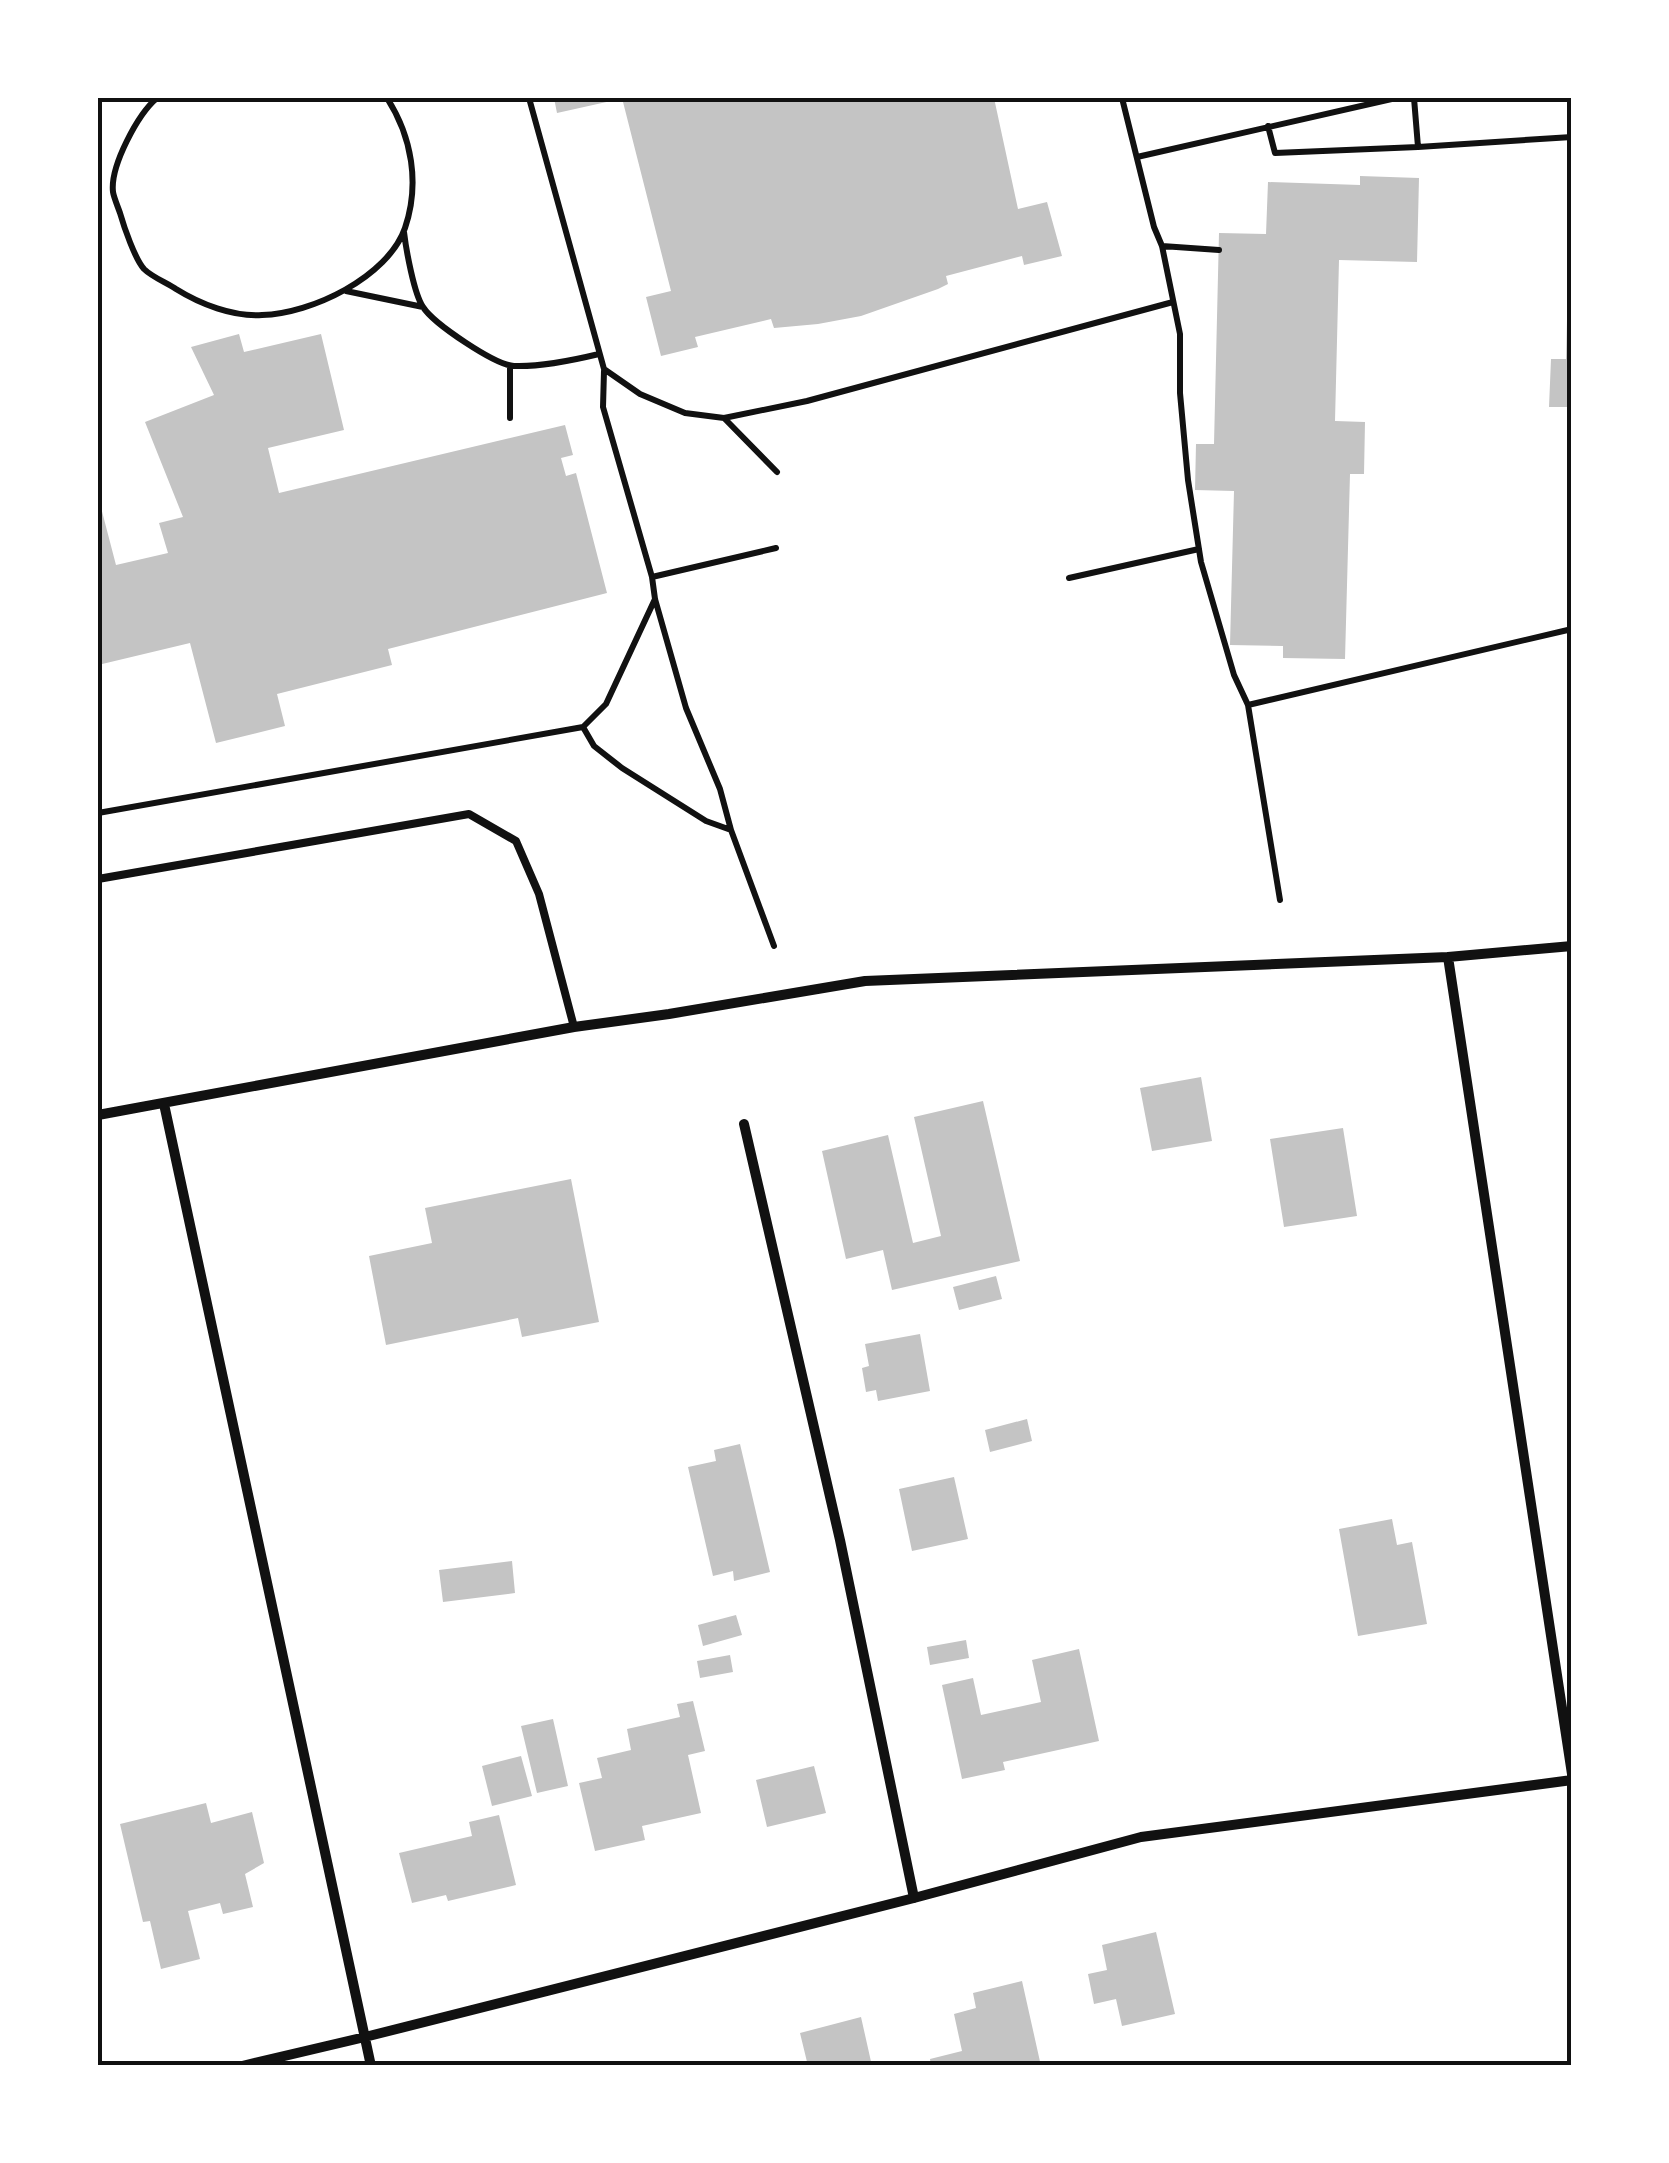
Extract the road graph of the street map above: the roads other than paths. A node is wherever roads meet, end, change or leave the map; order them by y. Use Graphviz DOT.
graph roads {
  1 [pos="98,879"];
  2 [pos="1572,946"];
  3 [pos="1448,957"];
  4 [pos="574,1027"];
  5 [pos="164,1104"];
  6 [pos="98,1115"];
  7 [pos="744,1124"];
  8 [pos="1572,1777"];
  9 [pos="914,1898"];
  10 [pos="366,2037"];
  11 [pos="242,2066"];
  12 [pos="371,2066"];
  1 -- 4 [label="lane"];
  2 -- 3 [label="street"];
  3 -- 4 [label="street"];
  3 -- 8 [label="street"];
  4 -- 5 [label="street"];
  5 -- 6 [label="street"];
  5 -- 10 [label="street"];
  7 -- 9 [label="street"];
  8 -- 9 [label="street"];
  9 -- 10 [label="street"];
  10 -- 11 [label="street"];
  10 -- 12 [label="street"];
}
